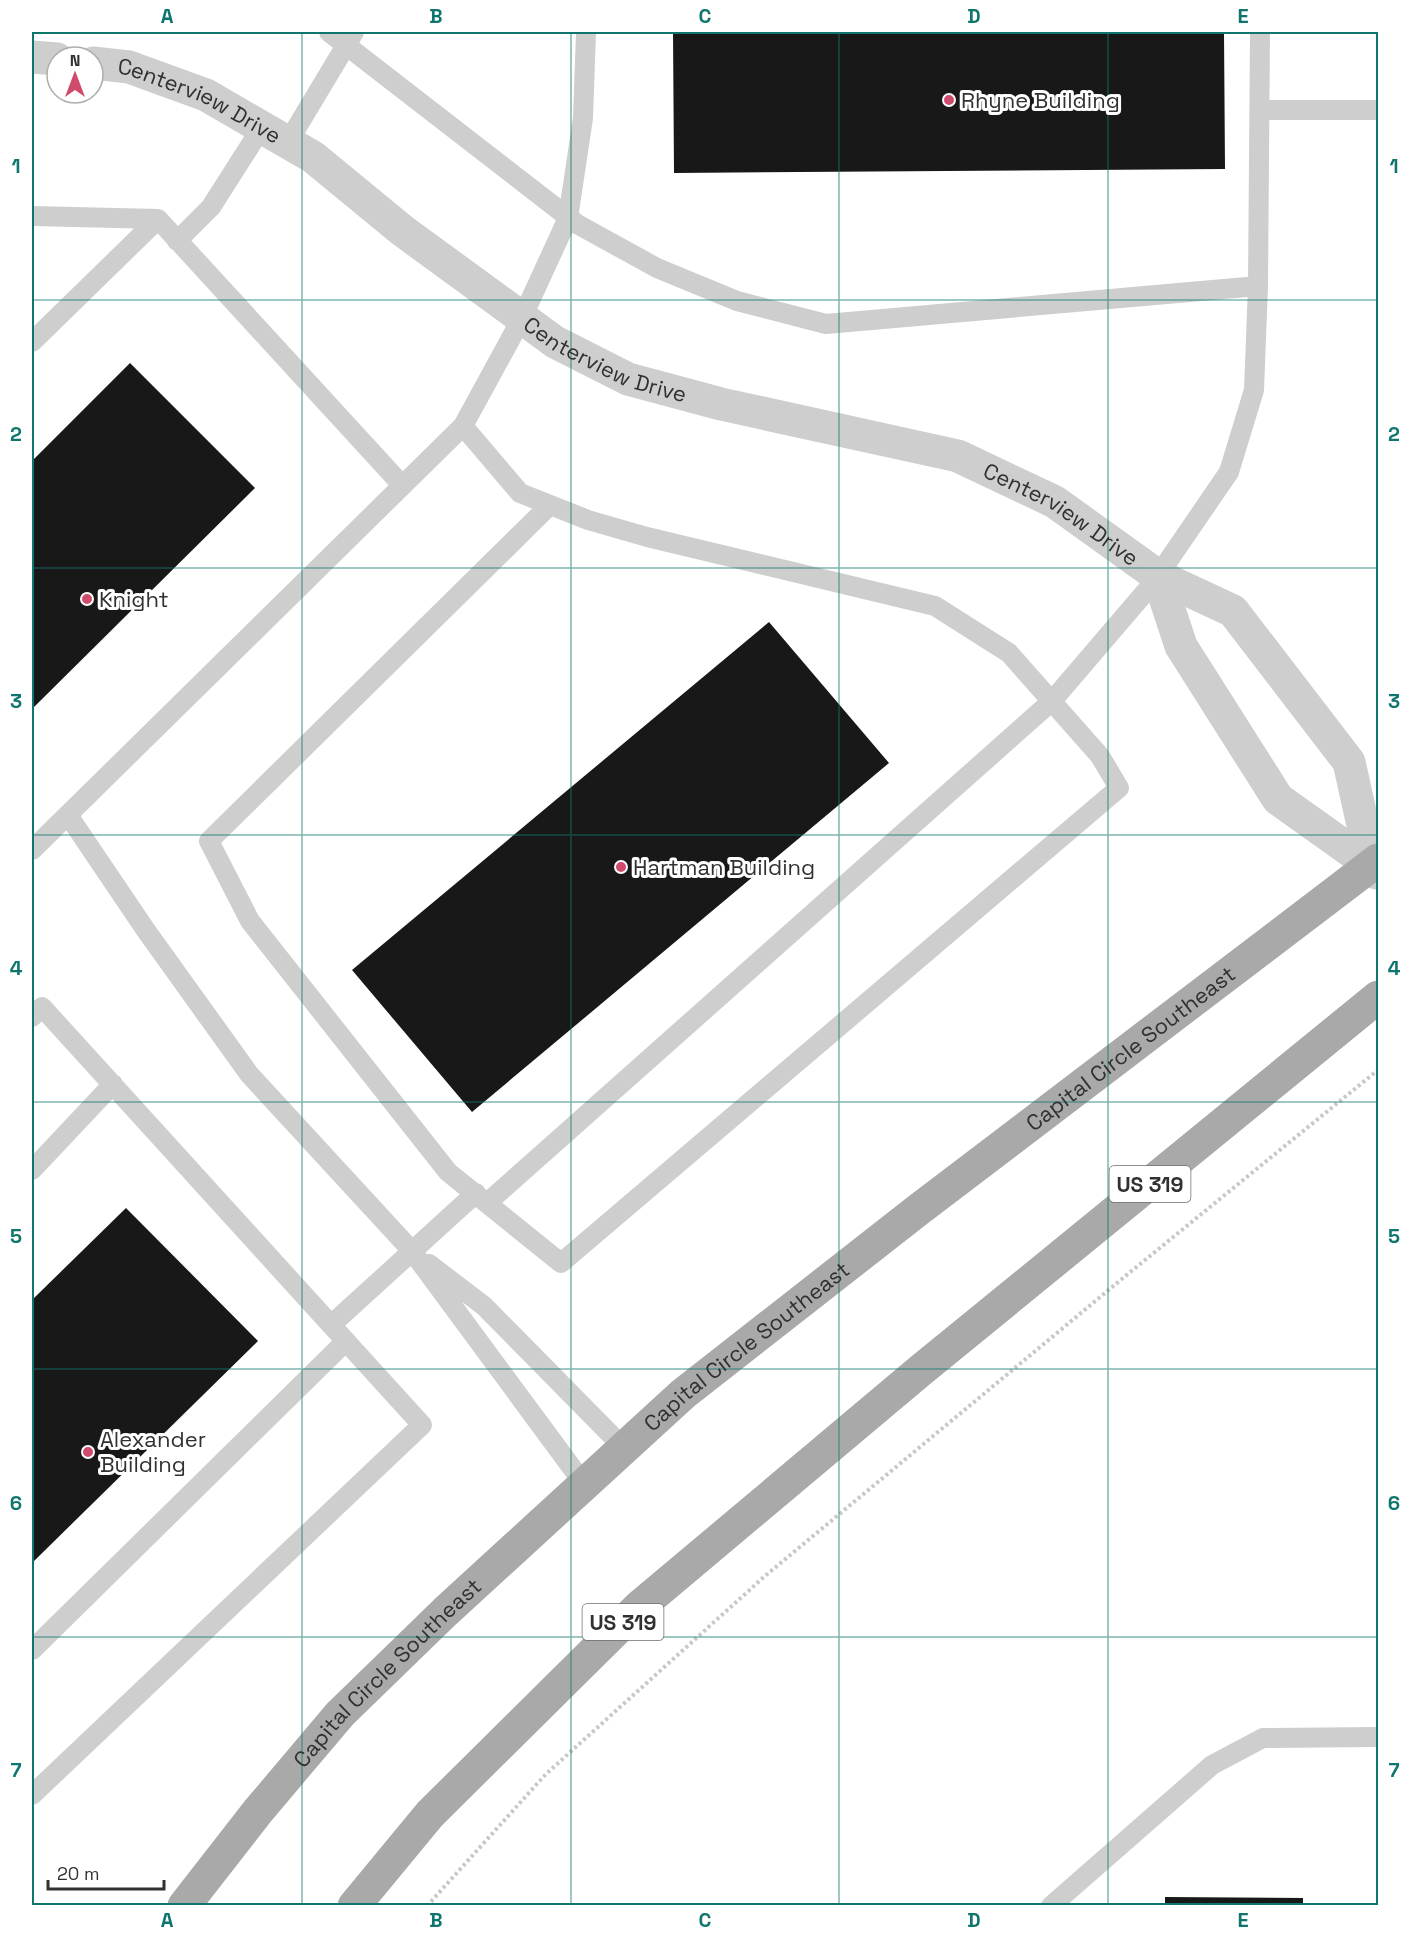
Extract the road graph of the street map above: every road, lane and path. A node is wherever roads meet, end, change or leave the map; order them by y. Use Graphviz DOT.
graph roads {
  1 [pos="329,32"];
  2 [pos="586,32"];
  3 [pos="1260,32"];
  4 [pos="350,38"];
  5 [pos="105,64"];
  6 [pos="1260,110"];
  7 [pos="1378,110"];
  8 [pos="275,135"];
  9 [pos="32,216"];
  10 [pos="568,218"];
  11 [pos="158,219"];
  12 [pos="177,241"];
  13 [pos="1258,286"];
  14 [pos="522,318"];
  15 [pos="32,342"];
  16 [pos="463,426"];
  17 [pos="401,484"];
  18 [pos="550,505"];
  19 [pos="1158,576"];
  20 [pos="1052,701"];
  21 [pos="68,815"];
  22 [pos="32,850"];
  23 [pos="1376,867"];
  24 [pos="1378,997"];
  25 [pos="32,1017"];
  26 [pos="1378,1070"];
  27 [pos="113,1084"];
  28 [pos="32,1170"];
  29 [pos="481,1198"];
  30 [pos="412,1251"];
  31 [pos="331,1325"];
  32 [pos="346,1341"];
  33 [pos="624,1448"];
  34 [pos="584,1484"];
  35 [pos="32,1650"];
  36 [pos="1378,1737"];
  37 [pos="32,1795"];
  38 [pos="184,1905"];
  39 [pos="354,1905"];
  40 [pos="428,1905"];
  41 [pos="1051,1905"];
  1 -- 4 [label="lane"];
  2 -- 10 [label="lane"];
  3 -- 6 [label="lane"];
  4 -- 8 [label="lane"];
  4 -- 10 [label="lane"];
  5 -- 8 [label="street, Centerview Drive"];
  6 -- 7 [label="lane"];
  6 -- 13 [label="lane"];
  8 -- 12 [label="lane"];
  8 -- 14 [label="street, Centerview Drive"];
  9 -- 11 [label="lane"];
  10 -- 13 [label="lane"];
  10 -- 14 [label="lane"];
  11 -- 12 [label="lane"];
  11 -- 15 [label="lane"];
  12 -- 17 [label="lane"];
  13 -- 19 [label="lane"];
  14 -- 16 [label="lane"];
  14 -- 19 [label="street, Centerview Drive"];
  16 -- 17 [label="lane"];
  16 -- 18 [label="lane"];
  17 -- 21 [label="lane"];
  18 -- 20 [label="lane"];
  18 -- 29 [label="lane"];
  19 -- 20 [label="lane"];
  19 -- 23 [label="street, Centerview Drive"];
  19 -- 23 [label="street, Centerview Drive"];
  20 -- 29 [label="lane"];
  20 -- 29 [label="lane"];
  21 -- 22 [label="lane"];
  21 -- 30 [label="lane"];
  23 -- 33 [label="main road, Capital Circle Southeast"];
  24 -- 39 [label="main road, US 319"];
  25 -- 27 [label="lane"];
  26 -- 40 [label="path"];
  27 -- 28 [label="lane"];
  27 -- 31 [label="lane"];
  29 -- 30 [label="lane"];
  30 -- 31 [label="lane"];
  30 -- 33 [label="lane"];
  30 -- 34 [label="lane"];
  31 -- 32 [label="lane"];
  32 -- 35 [label="lane"];
  32 -- 37 [label="lane"];
  33 -- 34 [label="main road, Capital Circle Southeast"];
  34 -- 38 [label="main road, Capital Circle Southeast"];
  36 -- 41 [label="lane"];
}
